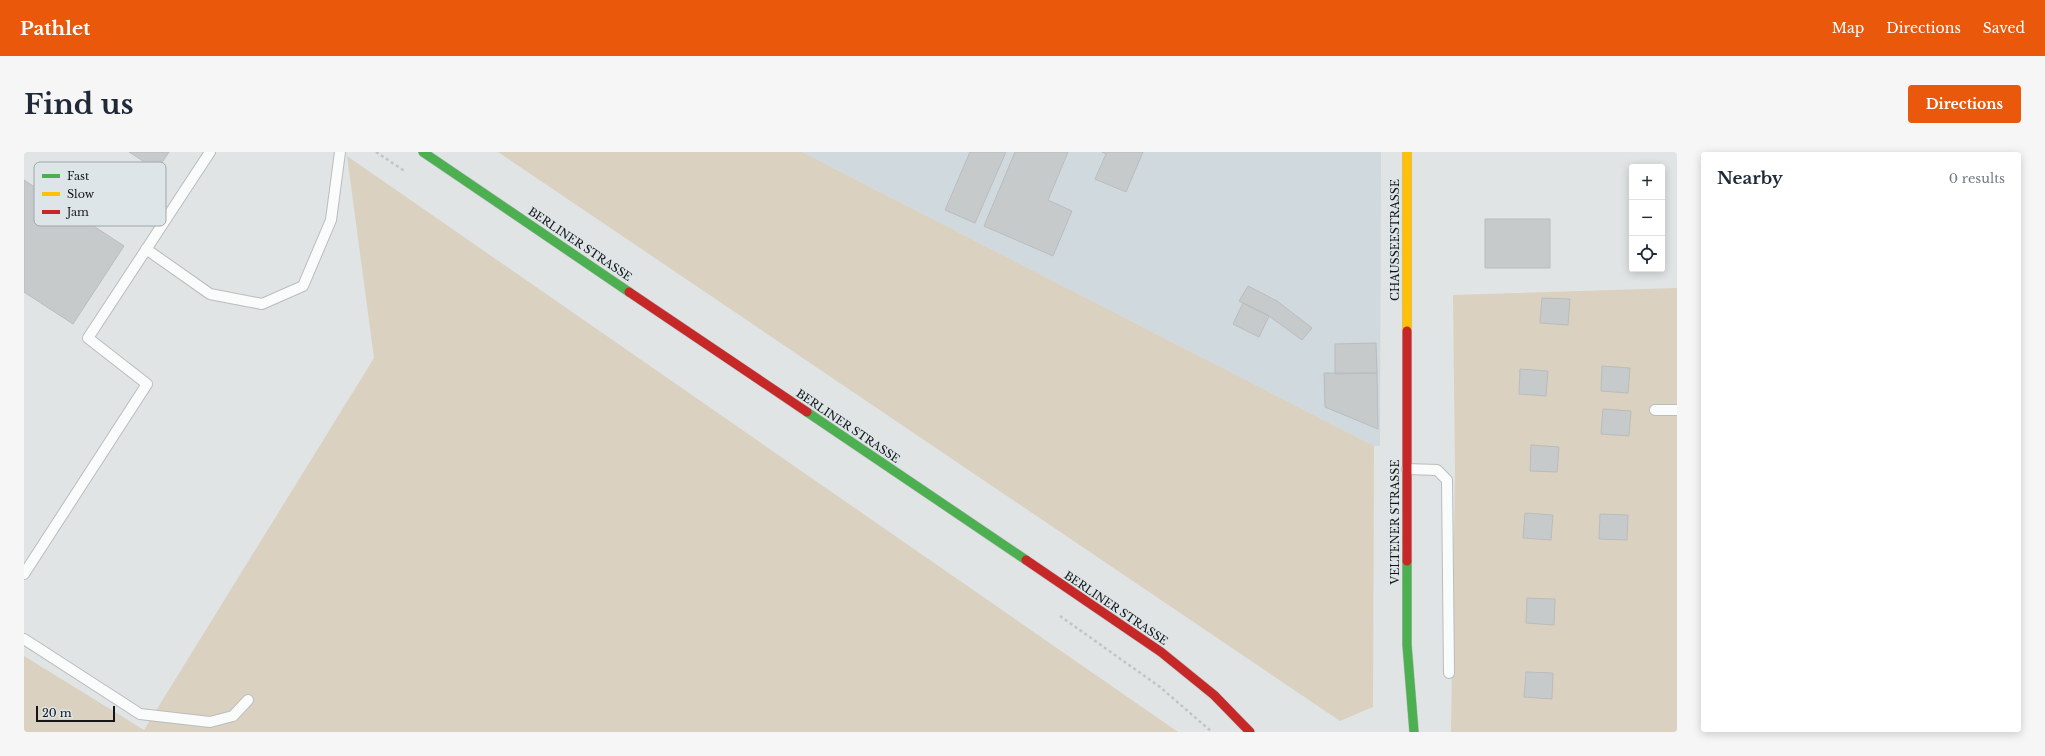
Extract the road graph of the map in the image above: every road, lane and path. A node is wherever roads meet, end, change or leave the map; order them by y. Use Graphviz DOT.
graph roads {
  1 [pos="210,152"];
  2 [pos="340,152"];
  3 [pos="422,152"];
  4 [pos="1407,152"];
  5 [pos="166,219"];
  6 [pos="161,226"];
  7 [pos="146,249"];
  8 [pos="1406,328"];
  9 [pos="1655,410"];
  10 [pos="1677,410"];
  11 [pos="1407,469"];
  12 [pos="24,574"];
  13 [pos="24,639"];
  14 [pos="1449,673"];
  15 [pos="248,700"];
  16 [pos="1414,717"];
  17 [pos="1250,732"];
  18 [pos="1414,732"];
  19 [pos="1417,732"];
  1 -- 5 [label="lane"];
  2 -- 7 [label="lane"];
  3 -- 17 [label="main road, BERLINER STRASSE"];
  4 -- 8 [label="main road, CHAUSSEESTRASSE"];
  6 -- 7 [label="lane"];
  7 -- 12 [label="lane"];
  8 -- 11 [label="main road, VELTENER STRASSE"];
  9 -- 10 [label="lane"];
  11 -- 14 [label="lane"];
  11 -- 16 [label="main road, VELTENER STRASSE"];
  13 -- 15 [label="lane"];
  16 -- 18 [label="main road, VELTENER STRASSE"];
  16 -- 19 [label="main road, VELTENER STRASSE"];
}
